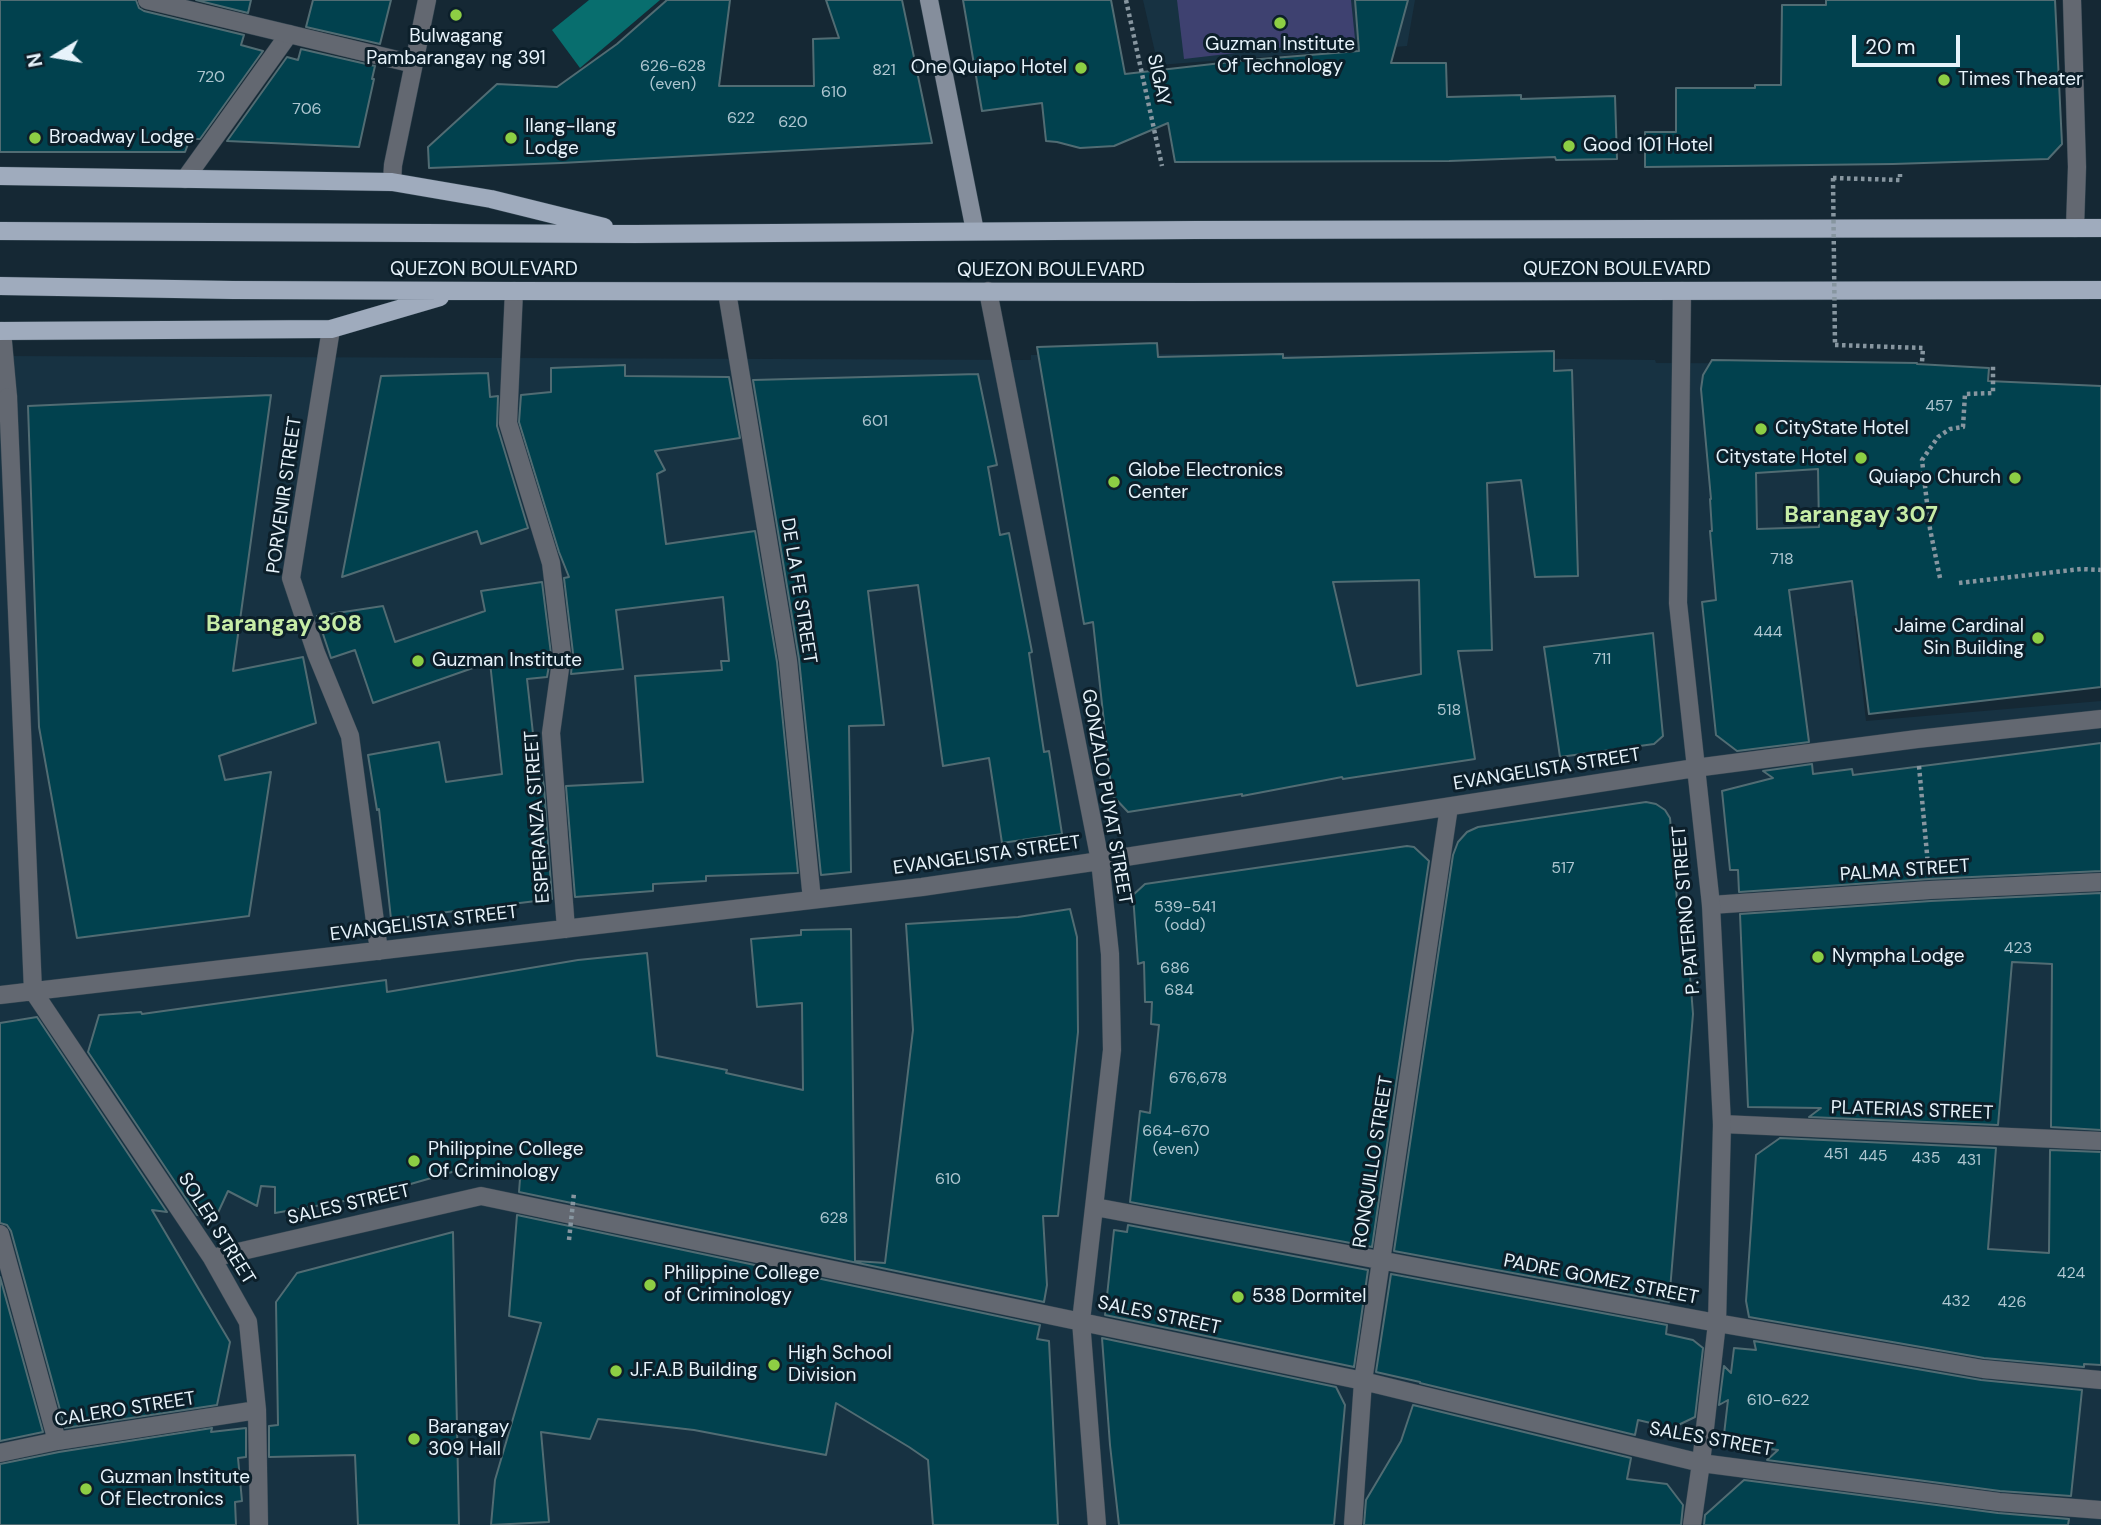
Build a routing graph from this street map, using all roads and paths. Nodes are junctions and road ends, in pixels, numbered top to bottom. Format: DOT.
graph roads {
  1 [pos="147,0"];
  2 [pos="427,0"];
  3 [pos="929,0"];
  4 [pos="1126,0"];
  5 [pos="2072,0"];
  6 [pos="289,34"];
  7 [pos="414,64"];
  8 [pos="1162,166"];
  9 [pos="1900,174"];
  10 [pos="0,176"];
  11 [pos="185,179"];
  12 [pos="393,181"];
  13 [pos="2101,221"];
  14 [pos="2075,228"];
  15 [pos="2101,228"];
  16 [pos="975,231"];
  17 [pos="0,232"];
  18 [pos="635,234"];
  19 [pos="0,286"];
  20 [pos="2101,289"];
  21 [pos="461,291"];
  22 [pos="514,291"];
  23 [pos="988,291"];
  24 [pos="1682,291"];
  25 [pos="727,292"];
  26 [pos="331,329"];
  27 [pos="1,331"];
  28 [pos="1922,362"];
  29 [pos="1993,366"];
  30 [pos="2101,570"];
  31 [pos="1940,578"];
  32 [pos="1959,583"];
  33 [pos="2101,719"];
  34 [pos="1917,739"];
  35 [pos="1695,768"];
  36 [pos="1449,807"];
  37 [pos="1100,861"];
  38 [pos="2101,882"];
  39 [pos="1930,890"];
  40 [pos="812,900"];
  41 [pos="1711,905"];
  42 [pos="566,929"];
  43 [pos="379,951"];
  44 [pos="33,991"];
  45 [pos="0,995"];
  46 [pos="1722,1124"];
  47 [pos="2101,1140"];
  48 [pos="574,1193"];
  49 [pos="1095,1207"];
  50 [pos="0,1234"];
  51 [pos="569,1240"];
  52 [pos="212,1258"];
  53 [pos="1381,1260"];
  54 [pos="1081,1321"];
  55 [pos="1717,1323"];
  56 [pos="2101,1380"];
  57 [pos="1363,1381"];
  58 [pos="257,1410"];
  59 [pos="57,1441"];
  60 [pos="0,1453"];
  61 [pos="1701,1463"];
  62 [pos="2101,1510"];
  63 [pos="259,1525"];
  64 [pos="1097,1525"];
  65 [pos="1353,1525"];
  66 [pos="1692,1525"];
  1 -- 6 [label="street"];
  2 -- 7 [label="street"];
  3 -- 16 [label="street"];
  4 -- 8 [label="path, SIGAY"];
  5 -- 14 [label="street"];
  6 -- 7 [label="street"];
  6 -- 11 [label="street"];
  7 -- 12 [label="street"];
  9 -- 28 [label="path, bridge"];
  10 -- 11 [label="main road"];
  11 -- 12 [label="main road"];
  12 -- 18 [label="main road"];
  13 -- 14 [label="street, QUEZON BOULEVARD"];
  14 -- 15 [label="main road, QUEZON BOULEVARD"];
  14 -- 16 [label="main road, QUEZON BOULEVARD"];
  16 -- 18 [label="main road, QUEZON BOULEVARD"];
  17 -- 18 [label="main road, QUEZON BOULEVARD"];
  19 -- 21 [label="main road, QUEZON BOULEVARD"];
  20 -- 24 [label="main road, QUEZON BOULEVARD"];
  21 -- 22 [label="main road, QUEZON BOULEVARD"];
  21 -- 26 [label="main road"];
  22 -- 25 [label="main road, QUEZON BOULEVARD"];
  22 -- 42 [label="street, ESPERANZA STREET"];
  23 -- 24 [label="main road, QUEZON BOULEVARD"];
  23 -- 25 [label="main road, QUEZON BOULEVARD"];
  23 -- 37 [label="street, GONZALO PUYAT STREET"];
  24 -- 35 [label="street, P. PATERNO STREET"];
  25 -- 40 [label="street, DE LA FE STREET"];
  26 -- 27 [label="main road"];
  26 -- 43 [label="street, PORVENIR STREET"];
  27 -- 44 [label="street"];
  29 -- 31 [label="path"];
  30 -- 32 [label="path"];
  33 -- 34 [label="street, EVANGELISTA STREET"];
  34 -- 35 [label="street, EVANGELISTA STREET"];
  34 -- 39 [label="path"];
  35 -- 36 [label="street, EVANGELISTA STREET"];
  35 -- 41 [label="street, P. PATERNO STREET"];
  36 -- 37 [label="street, EVANGELISTA STREET"];
  36 -- 53 [label="street, RONQUILLO STREET"];
  37 -- 40 [label="street, EVANGELISTA STREET"];
  37 -- 49 [label="street, GONZALO PUYAT STREET"];
  38 -- 39 [label="street, PALMA STREET"];
  39 -- 41 [label="street, PALMA STREET"];
  40 -- 42 [label="street, EVANGELISTA STREET"];
  41 -- 46 [label="street, P. PATERNO STREET"];
  42 -- 43 [label="street, EVANGELISTA STREET"];
  43 -- 44 [label="street, EVANGELISTA STREET"];
  44 -- 45 [label="street, EVANGELISTA STREET"];
  44 -- 52 [label="street, SOLER STREET"];
  46 -- 47 [label="street, PLATERIAS STREET"];
  46 -- 55 [label="street, P. PATERNO STREET"];
  48 -- 51 [label="path, bridge"];
  49 -- 53 [label="street, PADRE GOMEZ STREET"];
  49 -- 54 [label="street, GONZALO PUYAT STREET"];
  50 -- 59 [label="street"];
  52 -- 54 [label="street, SALES STREET"];
  52 -- 58 [label="street, SOLER STREET"];
  53 -- 55 [label="street, PADRE GOMEZ STREET"];
  53 -- 57 [label="street, RONQUILLO STREET"];
  54 -- 57 [label="street, SALES STREET"];
  54 -- 64 [label="street, GONZALO PUYAT STREET"];
  55 -- 56 [label="street, PADRE GOMEZ STREET"];
  55 -- 61 [label="street, P. PATERNO STREET"];
  57 -- 61 [label="street, SALES STREET"];
  57 -- 65 [label="street, RONQUILLO STREET"];
  58 -- 59 [label="street, CALERO STREET"];
  58 -- 63 [label="street, SOLER STREET"];
  59 -- 60 [label="street, CALERO STREET"];
  61 -- 62 [label="street, SALES STREET"];
  61 -- 66 [label="street, P. PATERNO STREET"];
}
